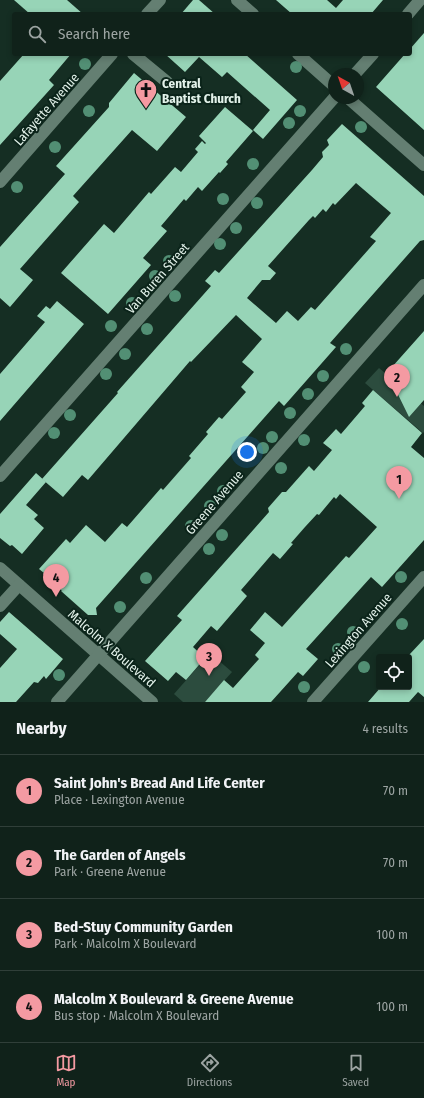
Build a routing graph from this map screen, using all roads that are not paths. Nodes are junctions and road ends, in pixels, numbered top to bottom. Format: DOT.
graph roads {
  1 [pos="160,0"];
  2 [pos="237,0"];
  3 [pos="420,0"];
  4 [pos="149,12"];
  5 [pos="251,12"];
  6 [pos="410,12"];
  7 [pos="110,56"];
  8 [pos="136,56"];
  9 [pos="300,56"];
  10 [pos="371,56"];
  11 [pos="360,68"];
  12 [pos="328,81"];
  13 [pos="167,82"];
  14 [pos="329,104"];
  15 [pos="355,104"];
  16 [pos="424,165"];
  17 [pos="0,182"];
  18 [pos="424,286"];
  19 [pos="0,476"];
  20 [pos="0,568"];
  21 [pos="424,577"];
  22 [pos="19,585"];
  23 [pos="0,606"];
  24 [pos="98,655"];
  25 [pos="57,702"];
  26 [pos="152,702"];
  27 [pos="314,702"];
  1 -- 4 [label="street"];
  2 -- 5 [label="street"];
  3 -- 6 [label="street"];
  7 -- 17 [label="street, Lafayette Avenue"];
  8 -- 13 [label="street"];
  9 -- 12 [label="street"];
  10 -- 11 [label="street"];
  14 -- 19 [label="street, Van Buren Street"];
  15 -- 16 [label="street"];
  18 -- 24 [label="street, Greene Avenue"];
  20 -- 22 [label="street, Malcolm X Boulevard"];
  21 -- 27 [label="street, Lexington Avenue"];
  22 -- 23 [label="street"];
  22 -- 24 [label="street, Malcolm X Boulevard"];
  24 -- 25 [label="street, Greene Avenue"];
  24 -- 26 [label="street, Malcolm X Boulevard"];
}
